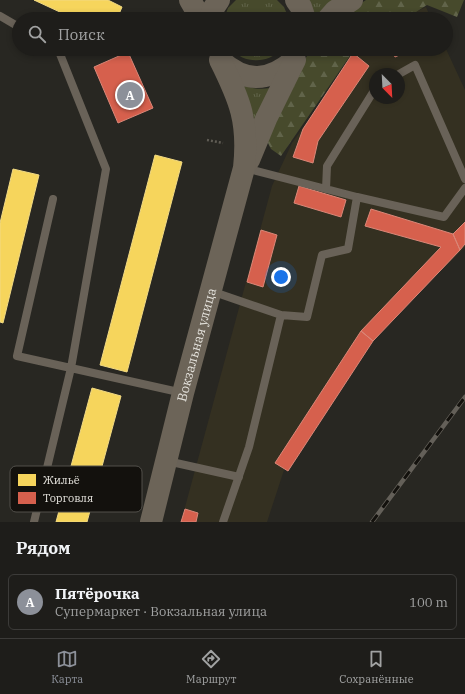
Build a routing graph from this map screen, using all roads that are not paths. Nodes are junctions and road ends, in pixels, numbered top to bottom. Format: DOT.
graph roads {
  1 [pos="190,0"];
  2 [pos="218,0"];
  3 [pos="296,0"];
  4 [pos="352,0"];
  5 [pos="197,12"];
  6 [pos="212,12"];
  7 [pos="303,12"];
  8 [pos="334,12"];
  9 [pos="0,16"];
  10 [pos="12,23"];
  11 [pos="61,56"];
  12 [pos="217,56"];
  13 [pos="218,56"];
  14 [pos="296,56"];
  15 [pos="297,56"];
  16 [pos="405,71"];
  17 [pos="369,99"];
  18 [pos="244,168"];
  19 [pos="465,179"];
  20 [pos="465,188"];
  21 [pos="326,189"];
  22 [pos="358,197"];
  23 [pos="53,199"];
  24 [pos="211,291"];
  25 [pos="282,315"];
  26 [pos="71,368"];
  27 [pos="183,393"];
  28 [pos="166,461"];
  29 [pos="47,466"];
  30 [pos="239,477"];
  31 [pos="36,512"];
  32 [pos="34,522"];
  33 [pos="151,522"];
  34 [pos="223,522"];
  1 -- 5 [label="street"];
  2 -- 6 [label="street"];
  3 -- 7 [label="street"];
  4 -- 8 [label="street"];
  9 -- 10 [label="lane"];
  11 -- 26 [label="lane"];
  12 -- 18 [label="street, Вокзальная улица"];
  13 -- 14 [label="street"];
  15 -- 18 [label="street, Вокзальная улица"];
  16 -- 19 [label="lane"];
  17 -- 21 [label="lane"];
  18 -- 21 [label="lane"];
  18 -- 24 [label="street, Вокзальная улица"];
  20 -- 22 [label="lane"];
  21 -- 22 [label="lane"];
  22 -- 25 [label="lane"];
  23 -- 26 [label="lane"];
  24 -- 25 [label="lane"];
  24 -- 27 [label="street, Вокзальная улица"];
  25 -- 30 [label="lane"];
  26 -- 27 [label="lane"];
  26 -- 29 [label="lane"];
  27 -- 28 [label="street, Вокзальная улица"];
  28 -- 30 [label="lane"];
  28 -- 33 [label="street, Вокзальная улица"];
  30 -- 34 [label="lane"];
  31 -- 32 [label="lane"];
}
